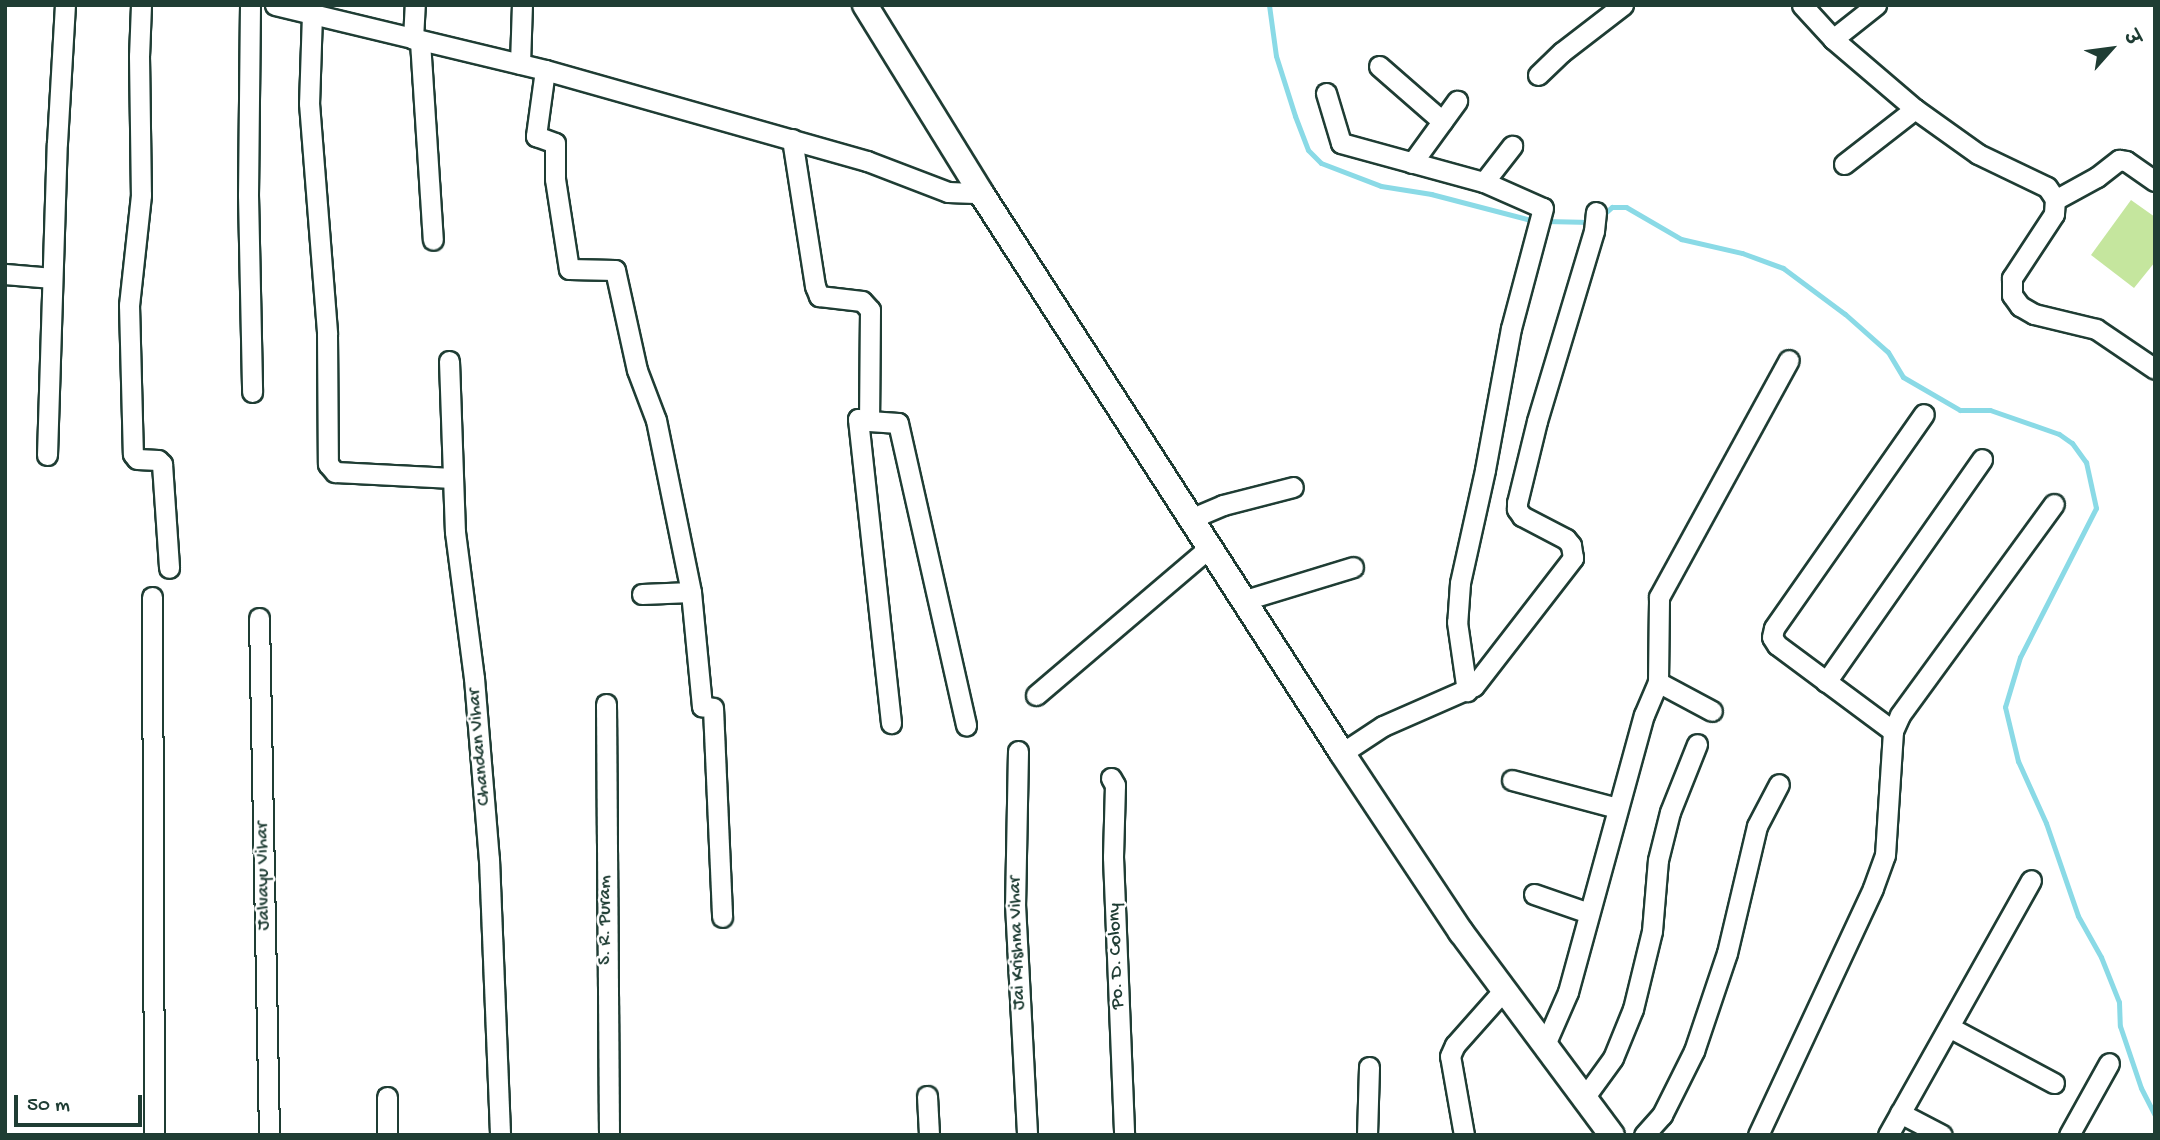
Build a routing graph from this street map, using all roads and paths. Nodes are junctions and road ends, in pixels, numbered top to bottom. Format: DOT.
graph roads {
  1 [pos="65,5"];
  2 [pos="141,5"];
  3 [pos="250,5"];
  4 [pos="275,5"];
  5 [pos="415,5"];
  6 [pos="522,5"];
  7 [pos="866,5"];
  8 [pos="1623,5"];
  9 [pos="1802,5"];
  10 [pos="1876,5"];
  11 [pos="309,11"];
  12 [pos="1833,38"];
  13 [pos="416,40"];
  14 [pos="520,64"];
  15 [pos="1379,66"];
  16 [pos="545,70"];
  17 [pos="1538,75"];
  18 [pos="1326,93"];
  19 [pos="1457,101"];
  20 [pos="1915,109"];
  21 [pos="1442,121"];
  22 [pos="792,139"];
  23 [pos="1512,146"];
  24 [pos="1412,163"];
  25 [pos="1844,164"];
  26 [pos="2155,181"];
  27 [pos="1484,182"];
  28 [pos="981,193"];
  29 [pos="2055,200"];
  30 [pos="1595,222"];
  31 [pos="433,240"];
  32 [pos="5,274"];
  33 [pos="52,278"];
  34 [pos="1789,360"];
  35 [pos="449,361"];
  36 [pos="2155,369"];
  37 [pos="252,392"];
  38 [pos="1924,414"];
  39 [pos="869,421"];
  40 [pos="47,455"];
  41 [pos="1982,459"];
  42 [pos="453,478"];
  43 [pos="1293,487"];
  44 [pos="2054,503"];
  45 [pos="1190,519"];
  46 [pos="1209,548"];
  47 [pos="1353,567"];
  48 [pos="169,568"];
  49 [pos="691,592"];
  50 [pos="642,594"];
  51 [pos="152,597"];
  52 [pos="1242,601"];
  53 [pos="259,618"];
  54 [pos="1658,682"];
  55 [pos="1826,682"];
  56 [pos="1467,691"];
  57 [pos="1036,695"];
  58 [pos="606,704"];
  59 [pos="1712,710"];
  60 [pos="891,723"];
  61 [pos="965,725"];
  62 [pos="1893,731"];
  63 [pos="1698,744"];
  64 [pos="1018,751"];
  65 [pos="1342,753"];
  66 [pos="1111,778"];
  67 [pos="1512,780"];
  68 [pos="1779,784"];
  69 [pos="1617,808"];
  70 [pos="2031,880"];
  71 [pos="1534,894"];
  72 [pos="1589,913"];
  73 [pos="722,916"];
  74 [pos="1503,991"];
  75 [pos="1949,1027"];
  76 [pos="1544,1047"];
  77 [pos="2109,1063"];
  78 [pos="1369,1066"];
  79 [pos="2054,1083"];
  80 [pos="928,1096"];
  81 [pos="387,1097"];
  82 [pos="1584,1098"];
  83 [pos="1900,1113"];
  84 [pos="153,1135"];
  85 [pos="270,1135"];
  86 [pos="387,1135"];
  87 [pos="500,1135"];
  88 [pos="609,1135"];
  89 [pos="929,1135"];
  90 [pos="1027,1135"];
  91 [pos="1124,1135"];
  92 [pos="1367,1135"];
  93 [pos="1464,1135"];
  94 [pos="1612,1135"];
  95 [pos="1644,1135"];
  96 [pos="1758,1135"];
  97 [pos="1888,1135"];
  98 [pos="1942,1135"];
  99 [pos="2069,1135"];
  1 -- 33 [label="street"];
  2 -- 48 [label="street"];
  3 -- 37 [label="street"];
  4 -- 11 [label="street"];
  5 -- 13 [label="street"];
  6 -- 14 [label="street"];
  7 -- 28 [label="street"];
  8 -- 17 [label="street"];
  9 -- 12 [label="street"];
  10 -- 12 [label="street"];
  11 -- 13 [label="street"];
  11 -- 42 [label="street"];
  12 -- 20 [label="street"];
  13 -- 14 [label="street"];
  13 -- 31 [label="street"];
  14 -- 16 [label="street"];
  15 -- 21 [label="street"];
  16 -- 22 [label="street"];
  16 -- 49 [label="street"];
  18 -- 24 [label="street"];
  19 -- 21 [label="street"];
  20 -- 25 [label="street"];
  20 -- 29 [label="street"];
  21 -- 24 [label="street"];
  22 -- 28 [label="street"];
  22 -- 39 [label="street"];
  23 -- 27 [label="street"];
  24 -- 27 [label="street"];
  26 -- 29 [label="street"];
  27 -- 56 [label="street"];
  28 -- 45 [label="street"];
  29 -- 36 [label="street"];
  30 -- 56 [label="street"];
  32 -- 33 [label="street"];
  33 -- 40 [label="street"];
  34 -- 54 [label="street"];
  35 -- 42 [label="street, Chandan Vihar"];
  38 -- 55 [label="street"];
  39 -- 60 [label="street"];
  39 -- 61 [label="street"];
  41 -- 55 [label="street"];
  42 -- 87 [label="street, Chandan Vihar"];
  43 -- 45 [label="street"];
  44 -- 62 [label="street"];
  45 -- 46 [label="street"];
  46 -- 52 [label="street"];
  46 -- 57 [label="street"];
  47 -- 52 [label="street"];
  49 -- 50 [label="street"];
  49 -- 73 [label="street"];
  51 -- 84 [label="street"];
  52 -- 65 [label="street"];
  53 -- 85 [label="street, Jalvayu Vihar"];
  54 -- 59 [label="street"];
  54 -- 69 [label="street"];
  55 -- 62 [label="street"];
  56 -- 65 [label="street"];
  58 -- 88 [label="street, S. R. Puram"];
  62 -- 96 [label="street"];
  63 -- 82 [label="street"];
  64 -- 90 [label="street, Jai Krishna Vihar"];
  65 -- 74 [label="street"];
  66 -- 91 [label="street, Po. D. Colony"];
  67 -- 69 [label="street"];
  68 -- 95 [label="street"];
  69 -- 72 [label="street"];
  70 -- 75 [label="street"];
  71 -- 72 [label="street"];
  72 -- 76 [label="street"];
  74 -- 76 [label="street"];
  74 -- 93 [label="street"];
  75 -- 79 [label="street"];
  75 -- 83 [label="street"];
  76 -- 82 [label="street"];
  77 -- 99 [label="street"];
  78 -- 92 [label="street"];
  80 -- 89 [label="street"];
  81 -- 86 [label="street"];
  82 -- 94 [label="street"];
  83 -- 97 [label="street"];
  83 -- 98 [label="street"];
}
